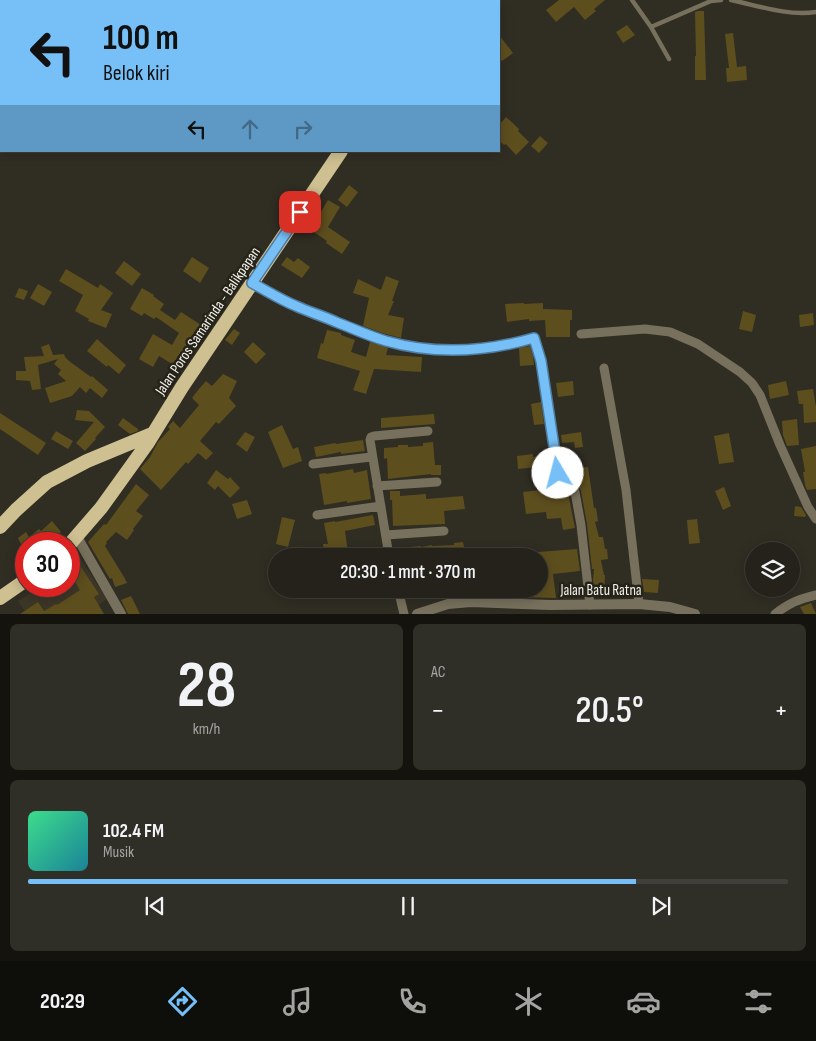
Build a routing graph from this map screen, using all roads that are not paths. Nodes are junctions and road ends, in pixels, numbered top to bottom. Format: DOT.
graph roads {
  1 [pos="632,0"];
  2 [pos="721,0"];
  3 [pos="730,0"];
  4 [pos="816,12"];
  5 [pos="651,27"];
  6 [pos="668,59"];
  7 [pos="339,152"];
  8 [pos="252,283"];
  9 [pos="581,334"];
  10 [pos="604,368"];
  11 [pos="428,431"];
  12 [pos="152,434"];
  13 [pos="371,456"];
  14 [pos="313,464"];
  15 [pos="558,473"];
  16 [pos="437,482"];
  17 [pos="377,486"];
  18 [pos="561,488"];
  19 [pos="381,506"];
  20 [pos="317,515"];
  21 [pos="816,519"];
  22 [pos="0,527"];
  23 [pos="444,531"];
  24 [pos="80,533"];
  25 [pos="386,535"];
  26 [pos="387,548"];
  27 [pos="80,552"];
  28 [pos="15,588"];
  29 [pos="816,595"];
  30 [pos="0,598"];
  31 [pos="400,598"];
  32 [pos="639,604"];
  33 [pos="590,605"];
  34 [pos="121,614"];
  35 [pos="404,614"];
  36 [pos="417,614"];
  37 [pos="695,614"];
  38 [pos="775,614"];
  1 -- 5 [label="lane"];
  2 -- 5 [label="lane"];
  3 -- 4 [label="lane"];
  5 -- 6 [label="lane"];
  7 -- 8 [label="highway, Jalan Poros Samarinda - Balikpapan"];
  8 -- 12 [label="highway, Jalan Poros Samarinda - Balikpapan"];
  8 -- 15 [label="street"];
  9 -- 21 [label="street"];
  10 -- 32 [label="street"];
  11 -- 13 [label="street"];
  12 -- 22 [label="highway"];
  12 -- 24 [label="highway, Jalan Poros Samarinda - Balikpapan"];
  13 -- 14 [label="street"];
  13 -- 17 [label="street"];
  16 -- 17 [label="street"];
  17 -- 19 [label="street"];
  18 -- 33 [label="street"];
  19 -- 20 [label="street"];
  19 -- 25 [label="street"];
  23 -- 25 [label="street"];
  25 -- 26 [label="street"];
  27 -- 34 [label="street"];
  28 -- 30 [label="highway"];
  29 -- 38 [label="street"];
  31 -- 35 [label="street"];
  32 -- 33 [label="street, Jalan Batu Ratna"];
  32 -- 37 [label="street, Jalan Batu Ratna"];
  33 -- 36 [label="street, Jalan Batu Ratna"];
}
